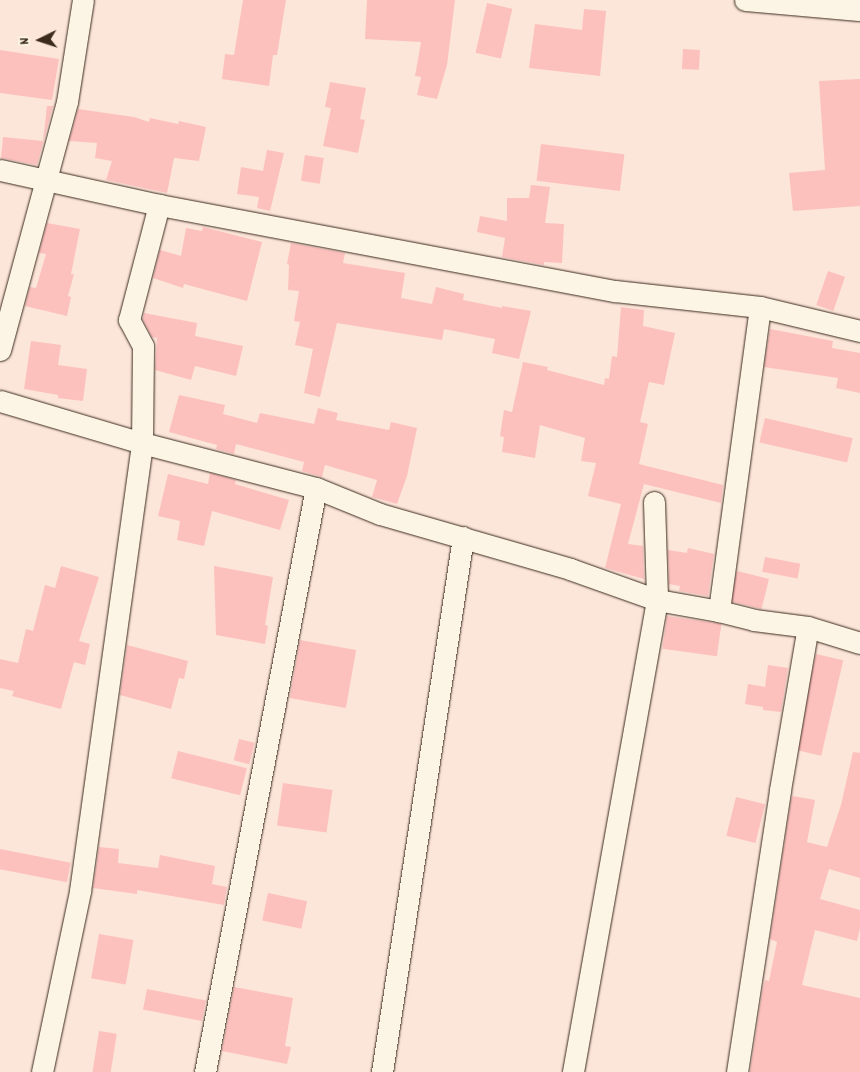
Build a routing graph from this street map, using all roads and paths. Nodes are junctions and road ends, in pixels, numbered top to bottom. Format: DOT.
graph roads {
  1 [pos="83,0"];
  2 [pos="747,0"];
  3 [pos="860,10"];
  4 [pos="0,170"];
  5 [pos="48,180"];
  6 [pos="160,205"];
  7 [pos="760,307"];
  8 [pos="860,331"];
  9 [pos="0,350"];
  10 [pos="0,401"];
  11 [pos="142,443"];
  12 [pos="316,488"];
  13 [pos="654,502"];
  14 [pos="463,536"];
  15 [pos="657,600"];
  16 [pos="719,611"];
  17 [pos="808,627"];
  18 [pos="860,643"];
  19 [pos="42,1072"];
  20 [pos="205,1072"];
  21 [pos="382,1072"];
  22 [pos="573,1072"];
  23 [pos="736,1072"];
  1 -- 5 [label="street"];
  2 -- 3 [label="street"];
  4 -- 5 [label="street"];
  5 -- 6 [label="street"];
  5 -- 9 [label="street"];
  6 -- 7 [label="street"];
  6 -- 11 [label="street"];
  7 -- 8 [label="street"];
  7 -- 16 [label="street"];
  10 -- 11 [label="street"];
  11 -- 12 [label="street"];
  11 -- 19 [label="street"];
  12 -- 14 [label="street"];
  12 -- 20 [label="street"];
  13 -- 15 [label="street"];
  14 -- 15 [label="street"];
  14 -- 21 [label="street"];
  15 -- 16 [label="street"];
  15 -- 22 [label="street"];
  16 -- 17 [label="street"];
  17 -- 18 [label="street"];
  17 -- 23 [label="street"];
}
